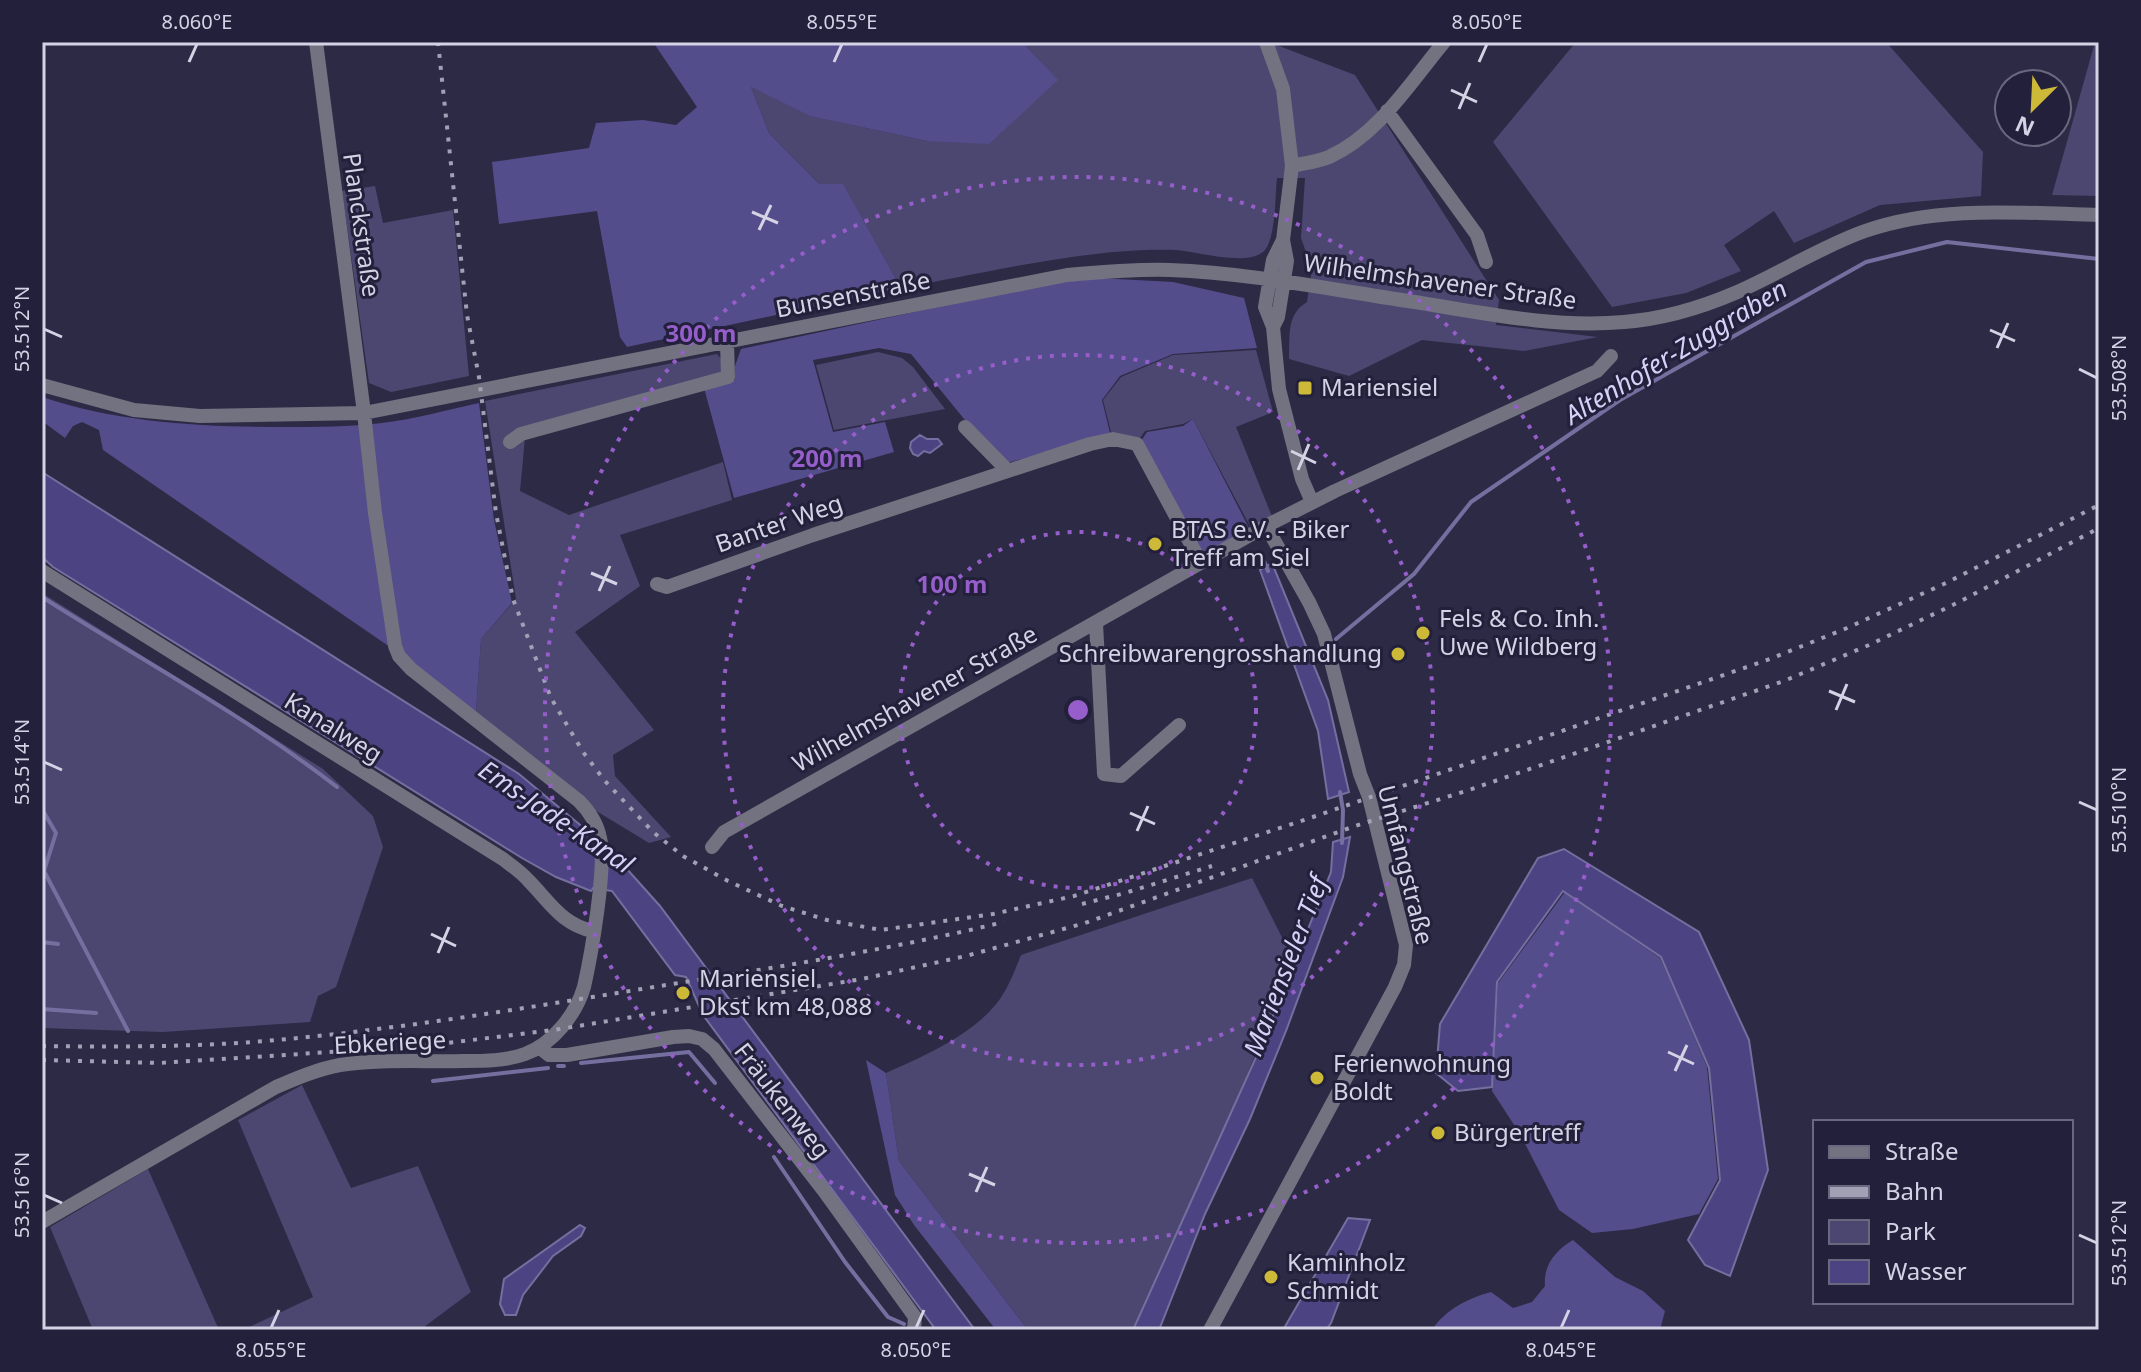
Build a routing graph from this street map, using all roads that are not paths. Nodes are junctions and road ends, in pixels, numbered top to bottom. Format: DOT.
graph roads {
  1 [pos="316,42"];
  2 [pos="1266,42"];
  3 [pos="1444,42"];
  4 [pos="1387,111"];
  5 [pos="1292,166"];
  6 [pos="2099,215"];
  7 [pos="1486,262"];
  8 [pos="1067,275"];
  9 [pos="1276,282"];
  10 [pos="727,342"];
  11 [pos="1611,356"];
  12 [pos="42,385"];
  13 [pos="364,413"];
  14 [pos="965,427"];
  15 [pos="510,442"];
  16 [pos="1007,470"];
  17 [pos="1312,502"];
  18 [pos="1266,526"];
  19 [pos="1200,561"];
  20 [pos="42,571"];
  21 [pos="657,584"];
  22 [pos="1096,623"];
  23 [pos="1179,725"];
  24 [pos="712,847"];
  25 [pos="593,931"];
  26 [pos="539,1047"];
  27 [pos="42,1222"];
  28 [pos="914,1330"];
  29 [pos="1210,1330"];
  1 -- 13 [label="street, Planckstraße"];
  2 -- 5 [label="street"];
  3 -- 4 [label="street"];
  4 -- 5 [label="street"];
  4 -- 7 [label="street"];
  5 -- 9 [label="street"];
  6 -- 9 [label="street, Wilhelmshavener Straße"];
  8 -- 9 [label="street, Wilhelmshavener Straße"];
  8 -- 10 [label="street, Bunsenstraße"];
  9 -- 17 [label="street, Wilhelmshavener Straße"];
  10 -- 13 [label="street, Bunsenstraße"];
  10 -- 15 [label="street"];
  11 -- 17 [label="street, Wilhelmshavener Straße"];
  12 -- 13 [label="street, Bunsenstraße"];
  13 -- 25 [label="street, Ebkeriege"];
  14 -- 16 [label="street"];
  16 -- 19 [label="street, Banter Weg"];
  16 -- 21 [label="street, Banter Weg"];
  17 -- 18 [label="street, Wilhelmshavener Straße"];
  18 -- 19 [label="street, Wilhelmshavener Straße"];
  18 -- 29 [label="street, Umfangstraße"];
  19 -- 22 [label="street, Wilhelmshavener Straße"];
  20 -- 25 [label="street, Kanalweg"];
  22 -- 23 [label="street"];
  22 -- 24 [label="street, Wilhelmshavener Straße"];
  25 -- 26 [label="street, Ebkeriege"];
  26 -- 27 [label="street, Ebkeriege"];
  26 -- 28 [label="street, Fräukenweg"];
}
